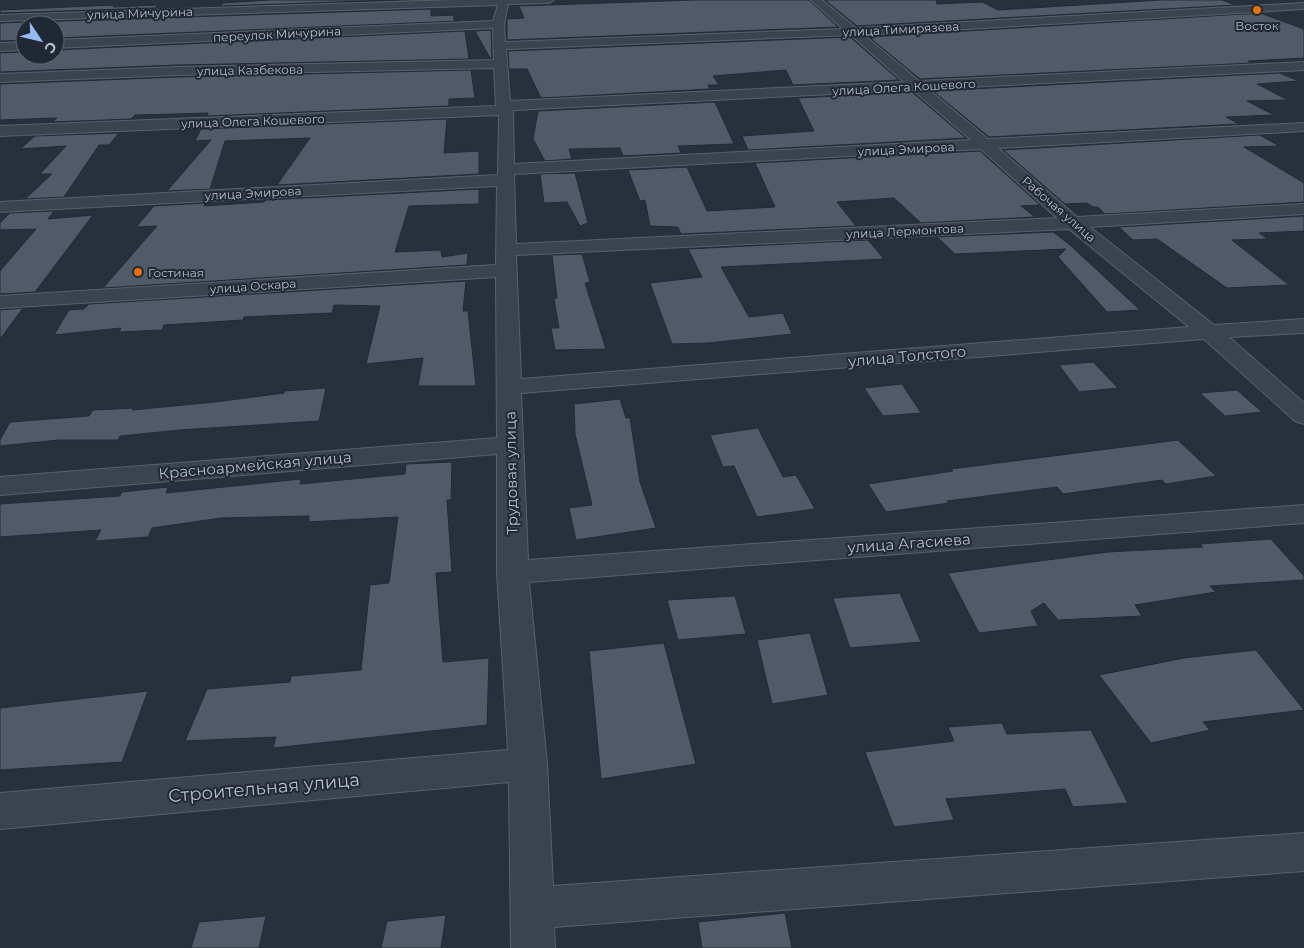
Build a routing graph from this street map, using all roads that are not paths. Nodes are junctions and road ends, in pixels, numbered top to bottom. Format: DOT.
graph roads {
  1 [pos="549,0"];
  2 [pos="816,0"];
  3 [pos="1238,0"];
  4 [pos="504,1"];
  5 [pos="1304,6"];
  6 [pos="1260,8"];
  7 [pos="0,18"];
  8 [pos="1286,18"];
  9 [pos="498,24"];
  10 [pos="850,32"];
  11 [pos="65,44"];
  12 [pos="15,46"];
  13 [pos="499,46"];
  14 [pos="0,47"];
  15 [pos="500,64"];
  16 [pos="1304,66"];
  17 [pos="0,78"];
  18 [pos="918,87"];
  19 [pos="505,108"];
  20 [pos="1304,127"];
  21 [pos="0,131"];
  22 [pos="986,145"];
  23 [pos="507,175"];
  24 [pos="0,207"];
  25 [pos="1304,209"];
  26 [pos="1072,223"];
  27 [pos="506,260"];
  28 [pos="0,302"];
  29 [pos="1304,326"];
  30 [pos="1208,332"];
  31 [pos="510,387"];
  32 [pos="1304,416"];
  33 [pos="511,445"];
  34 [pos="0,486"];
  35 [pos="1304,514"];
  36 [pos="514,572"];
  37 [pos="528,764"];
  38 [pos="0,811"];
  39 [pos="1304,852"];
  40 [pos="532,908"];
  41 [pos="533,948"];
  1 -- 4 [label="street, улица Мичурина"];
  2 -- 10 [label="street, Рабочая улица"];
  3 -- 6 [label="street"];
  4 -- 7 [label="street, улица Мичурина"];
  4 -- 9 [label="street, Трудовая улица"];
  5 -- 6 [label="street, улица Тимирязева"];
  6 -- 8 [label="street"];
  6 -- 10 [label="street, улица Тимирязева"];
  9 -- 11 [label="street, переулок Мичурина"];
  9 -- 13 [label="street, Трудовая улица"];
  10 -- 13 [label="street, улица Тимирязева"];
  10 -- 18 [label="street, Рабочая улица"];
  12 -- 14 [label="street"];
  13 -- 15 [label="street, Трудовая улица"];
  15 -- 17 [label="street, улица Казбекова"];
  15 -- 19 [label="street, Трудовая улица"];
  16 -- 18 [label="street, улица Олега Кошевого"];
  18 -- 19 [label="street, улица Олега Кошевого"];
  18 -- 22 [label="street, Рабочая улица"];
  19 -- 21 [label="street, улица Олега Кошевого"];
  19 -- 23 [label="street, Трудовая улица"];
  20 -- 22 [label="street, улица Эмирова"];
  22 -- 23 [label="street, улица Эмирова"];
  22 -- 26 [label="street, Рабочая улица"];
  23 -- 24 [label="street, улица Эмирова"];
  23 -- 27 [label="street, Трудовая улица"];
  25 -- 26 [label="street, улица Лермонтова"];
  26 -- 27 [label="street, улица Лермонтова"];
  26 -- 30 [label="street, Рабочая улица"];
  27 -- 28 [label="street, улица Оскара"];
  27 -- 31 [label="street, Трудовая улица"];
  29 -- 30 [label="street, улица Толстого"];
  30 -- 31 [label="street, улица Толстого"];
  30 -- 32 [label="street, Рабочая улица"];
  31 -- 33 [label="street, Трудовая улица"];
  33 -- 34 [label="street, Красноармейская улица"];
  33 -- 36 [label="street, Трудовая улица"];
  35 -- 36 [label="street, улица Агасиева"];
  36 -- 37 [label="street, Трудовая улица"];
  37 -- 38 [label="street, Строительная улица"];
  37 -- 40 [label="street, Трудовая улица"];
  39 -- 40 [label="street"];
  40 -- 41 [label="street, Трудовая улица"];
}
